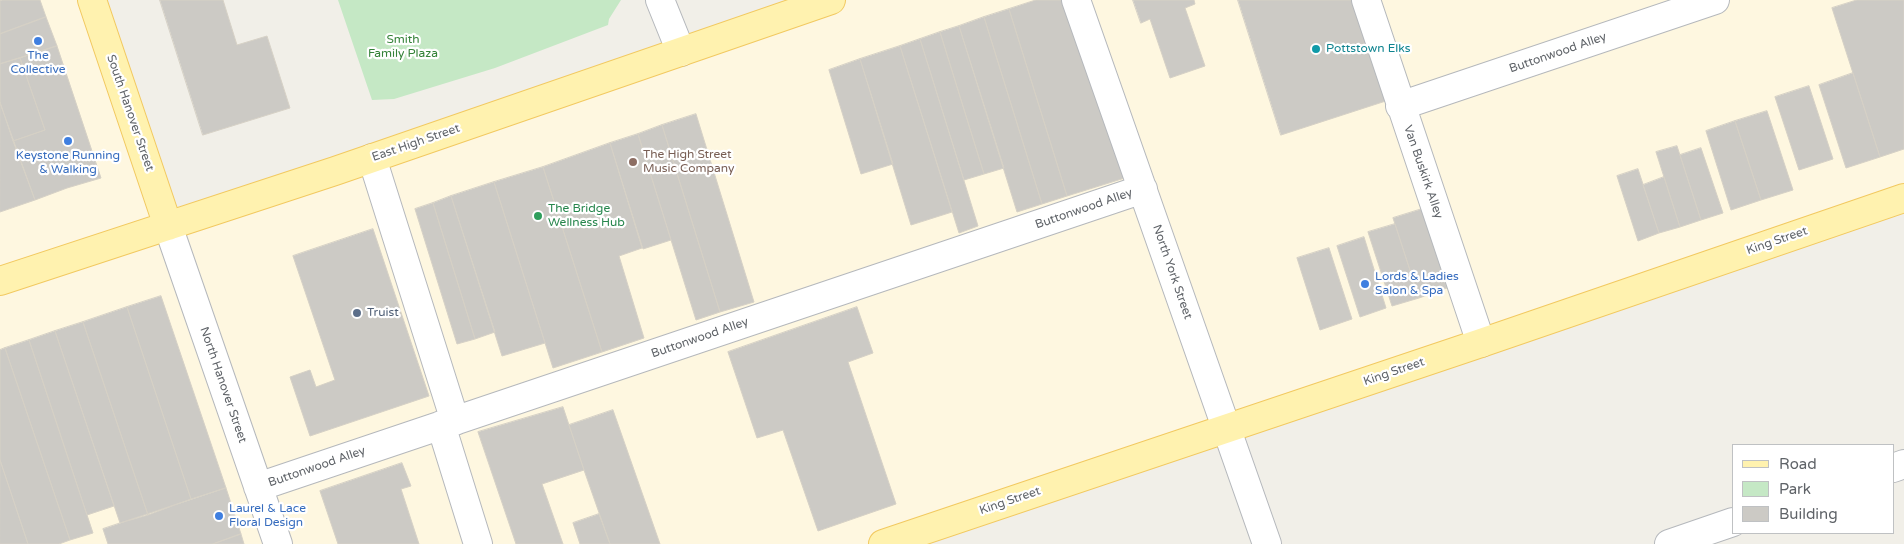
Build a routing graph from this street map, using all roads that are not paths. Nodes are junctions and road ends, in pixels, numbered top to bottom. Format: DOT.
graph roads {
  1 [pos="92,0"];
  2 [pos="660,0"];
  3 [pos="831,0"];
  4 [pos="1076,0"];
  5 [pos="1366,0"];
  6 [pos="1715,0"];
  7 [pos="681,52"];
  8 [pos="1400,106"];
  9 [pos="372,158"];
  10 [pos="1143,189"];
  11 [pos="1904,198"];
  12 [pos="168,226"];
  13 [pos="0,281"];
  14 [pos="1481,343"];
  15 [pos="448,423"];
  16 [pos="1226,429"];
  17 [pos="258,487"];
  18 [pos="1732,522"];
  19 [pos="278,544"];
  20 [pos="478,544"];
  21 [pos="884,544"];
  22 [pos="1266,544"];
  23 [pos="1669,544"];
  1 -- 12 [label="main road, South Hanover Street"];
  2 -- 7 [label="street"];
  3 -- 7 [label="main road, East High Street"];
  4 -- 10 [label="street, North York Street"];
  5 -- 8 [label="street, Van Buskirk Alley"];
  6 -- 8 [label="street, Buttonwood Alley"];
  7 -- 9 [label="main road, East High Street"];
  8 -- 14 [label="street, Van Buskirk Alley"];
  9 -- 12 [label="main road, East High Street"];
  9 -- 15 [label="street"];
  10 -- 15 [label="street, Buttonwood Alley"];
  10 -- 16 [label="street, North York Street"];
  11 -- 14 [label="main road, King Street"];
  12 -- 13 [label="main road, East High Street"];
  12 -- 17 [label="street, North Hanover Street"];
  14 -- 16 [label="main road, King Street"];
  15 -- 17 [label="street, Buttonwood Alley"];
  15 -- 20 [label="street"];
  16 -- 21 [label="main road, King Street"];
  16 -- 22 [label="street, North York Street"];
  17 -- 19 [label="street, North Hanover Street"];
  18 -- 23 [label="street"];
}
